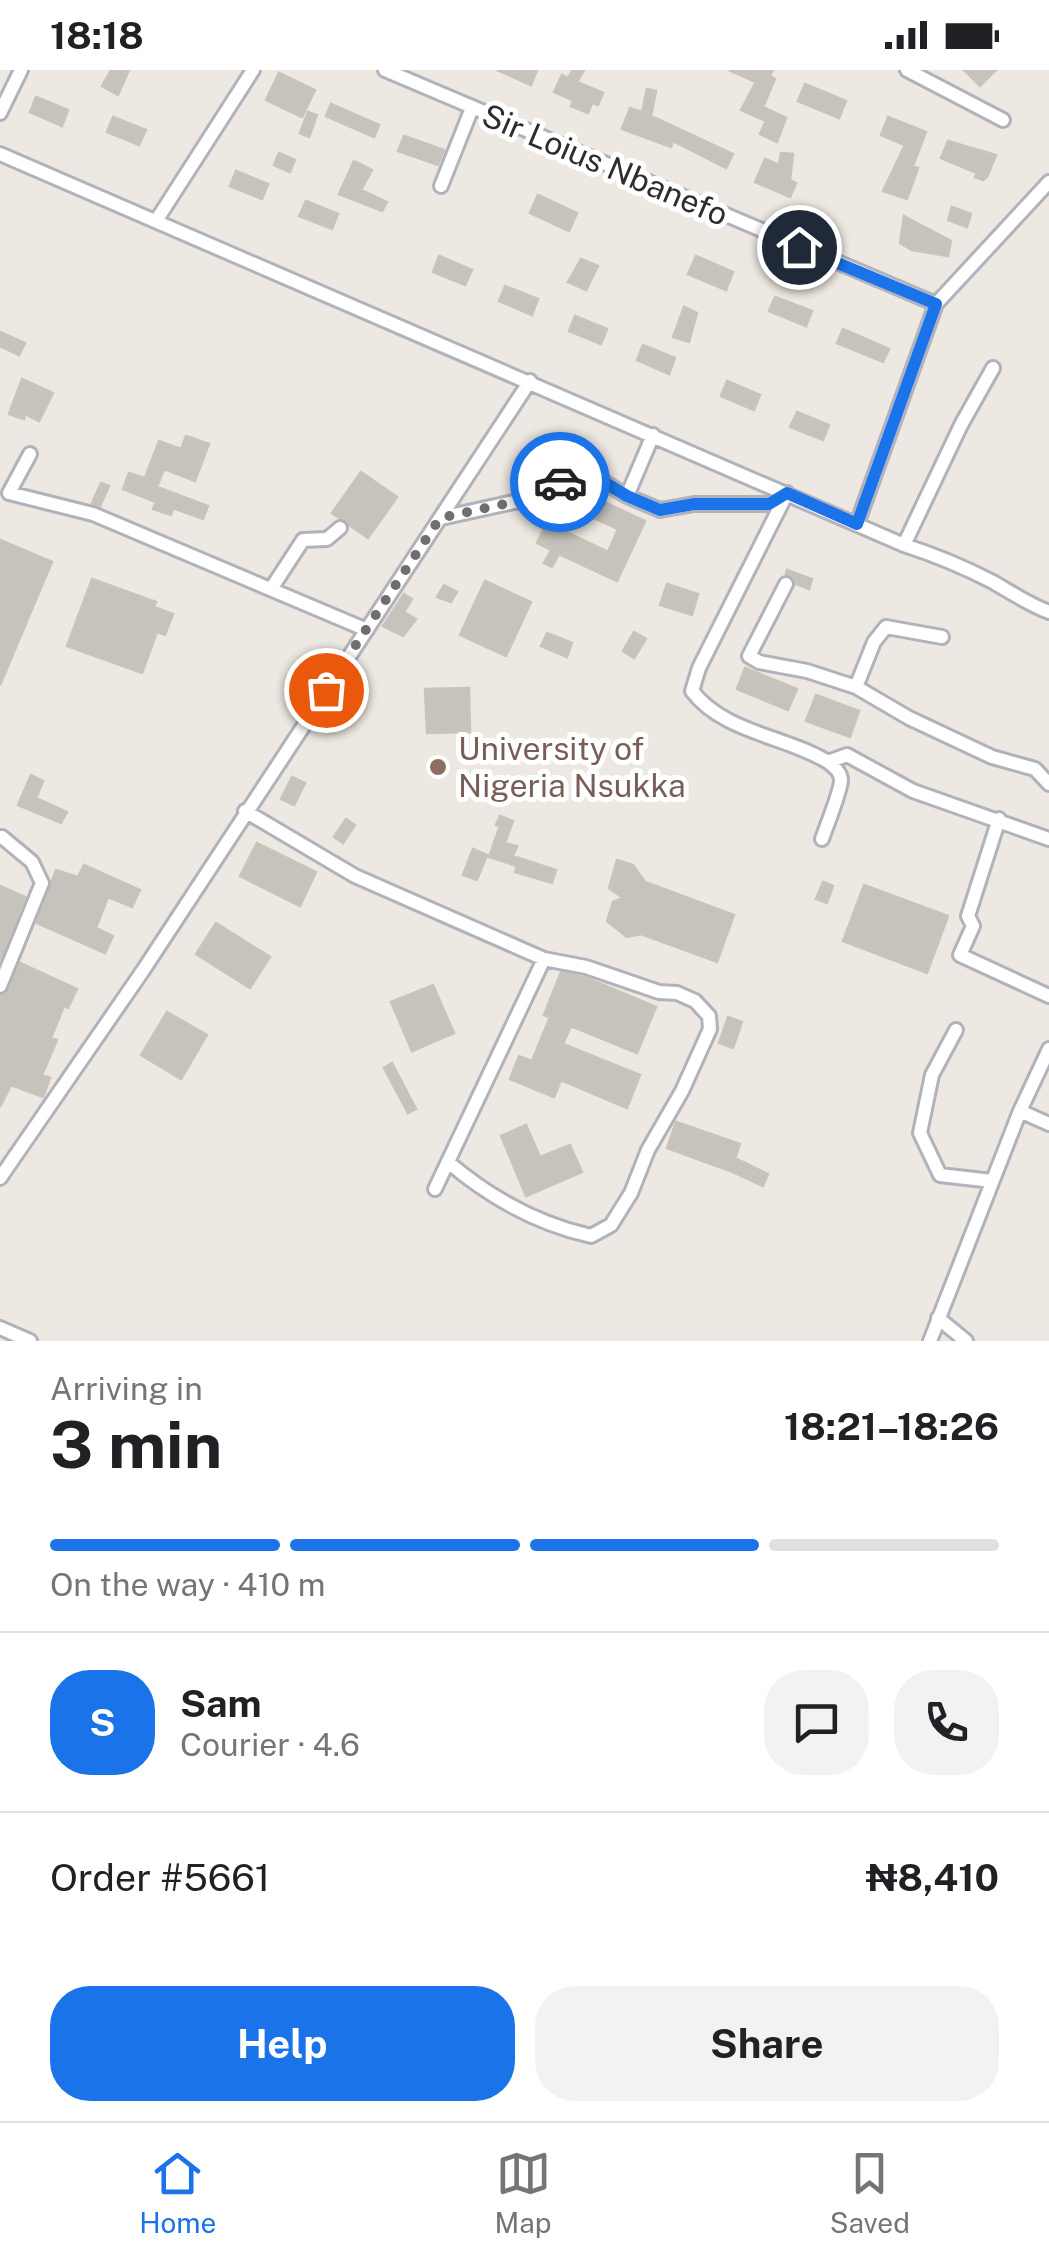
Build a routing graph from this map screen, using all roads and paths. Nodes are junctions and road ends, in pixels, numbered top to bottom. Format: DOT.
graph roads {
  1 [pos="21,70"];
  2 [pos="253,70"];
  3 [pos="386,70"];
  4 [pos="906,70"];
  5 [pos="472,108"];
  6 [pos="0,113"];
  7 [pos="1003,120"];
  8 [pos="1,156"];
  9 [pos="1049,182"];
  10 [pos="441,186"];
  11 [pos="156,221"];
  12 [pos="936,304"];
  13 [pos="993,368"];
  14 [pos="530,380"];
  15 [pos="653,434"];
  16 [pos="30,454"];
  17 [pos="4,491"];
  18 [pos="787,493"];
  19 [pos="627,496"];
  20 [pos="440,518"];
  21 [pos="857,524"];
  22 [pos="340,528"];
  23 [pos="904,545"];
  24 [pos="786,584"];
  25 [pos="271,589"];
  26 [pos="1049,612"];
  27 [pos="366,630"];
  28 [pos="942,637"];
  29 [pos="856,688"];
  30 [pos="828,762"];
  31 [pos="1049,784"];
  32 [pos="246,811"];
  33 [pos="999,820"];
  34 [pos="2,836"];
  35 [pos="822,839"];
  36 [pos="1049,839"];
  37 [pos="544,960"];
  38 [pos="0,986"];
  39 [pos="1049,996"];
  40 [pos="956,1030"];
  41 [pos="1049,1049"];
  42 [pos="1020,1111"];
  43 [pos="1049,1124"];
  44 [pos="448,1162"];
  45 [pos="0,1178"];
  46 [pos="992,1181"];
  47 [pos="435,1189"];
  48 [pos="938,1318"];
  49 [pos="0,1328"];
  50 [pos="30,1341"];
  51 [pos="930,1341"];
  52 [pos="966,1341"];
  1 -- 6 [label="street"];
  2 -- 11 [label="street"];
  3 -- 5 [label="street, Sir Loius Nbanefo"];
  4 -- 7 [label="street"];
  5 -- 10 [label="street"];
  5 -- 12 [label="street, Sir Loius Nbanefo"];
  8 -- 11 [label="street"];
  9 -- 12 [label="street"];
  11 -- 14 [label="street"];
  12 -- 21 [label="street"];
  13 -- 23 [label="street"];
  14 -- 15 [label="street"];
  14 -- 20 [label="street"];
  15 -- 18 [label="street"];
  15 -- 19 [label="street"];
  16 -- 17 [label="street"];
  17 -- 25 [label="street"];
  18 -- 19 [label="street"];
  18 -- 21 [label="street"];
  18 -- 30 [label="street"];
  19 -- 20 [label="street"];
  20 -- 27 [label="street"];
  21 -- 23 [label="street"];
  22 -- 25 [label="street"];
  23 -- 26 [label="street"];
  24 -- 29 [label="street"];
  25 -- 27 [label="street"];
  27 -- 32 [label="street"];
  28 -- 29 [label="street"];
  29 -- 31 [label="street"];
  30 -- 33 [label="street"];
  30 -- 35 [label="street"];
  32 -- 37 [label="street"];
  32 -- 45 [label="street"];
  33 -- 36 [label="street"];
  33 -- 39 [label="street"];
  34 -- 38 [label="street"];
  37 -- 44 [label="street"];
  37 -- 44 [label="street"];
  40 -- 46 [label="street"];
  41 -- 42 [label="street"];
  42 -- 43 [label="street"];
  42 -- 46 [label="street"];
  44 -- 47 [label="street"];
  46 -- 48 [label="street"];
  48 -- 51 [label="street"];
  48 -- 52 [label="street"];
  49 -- 50 [label="street"];
}
